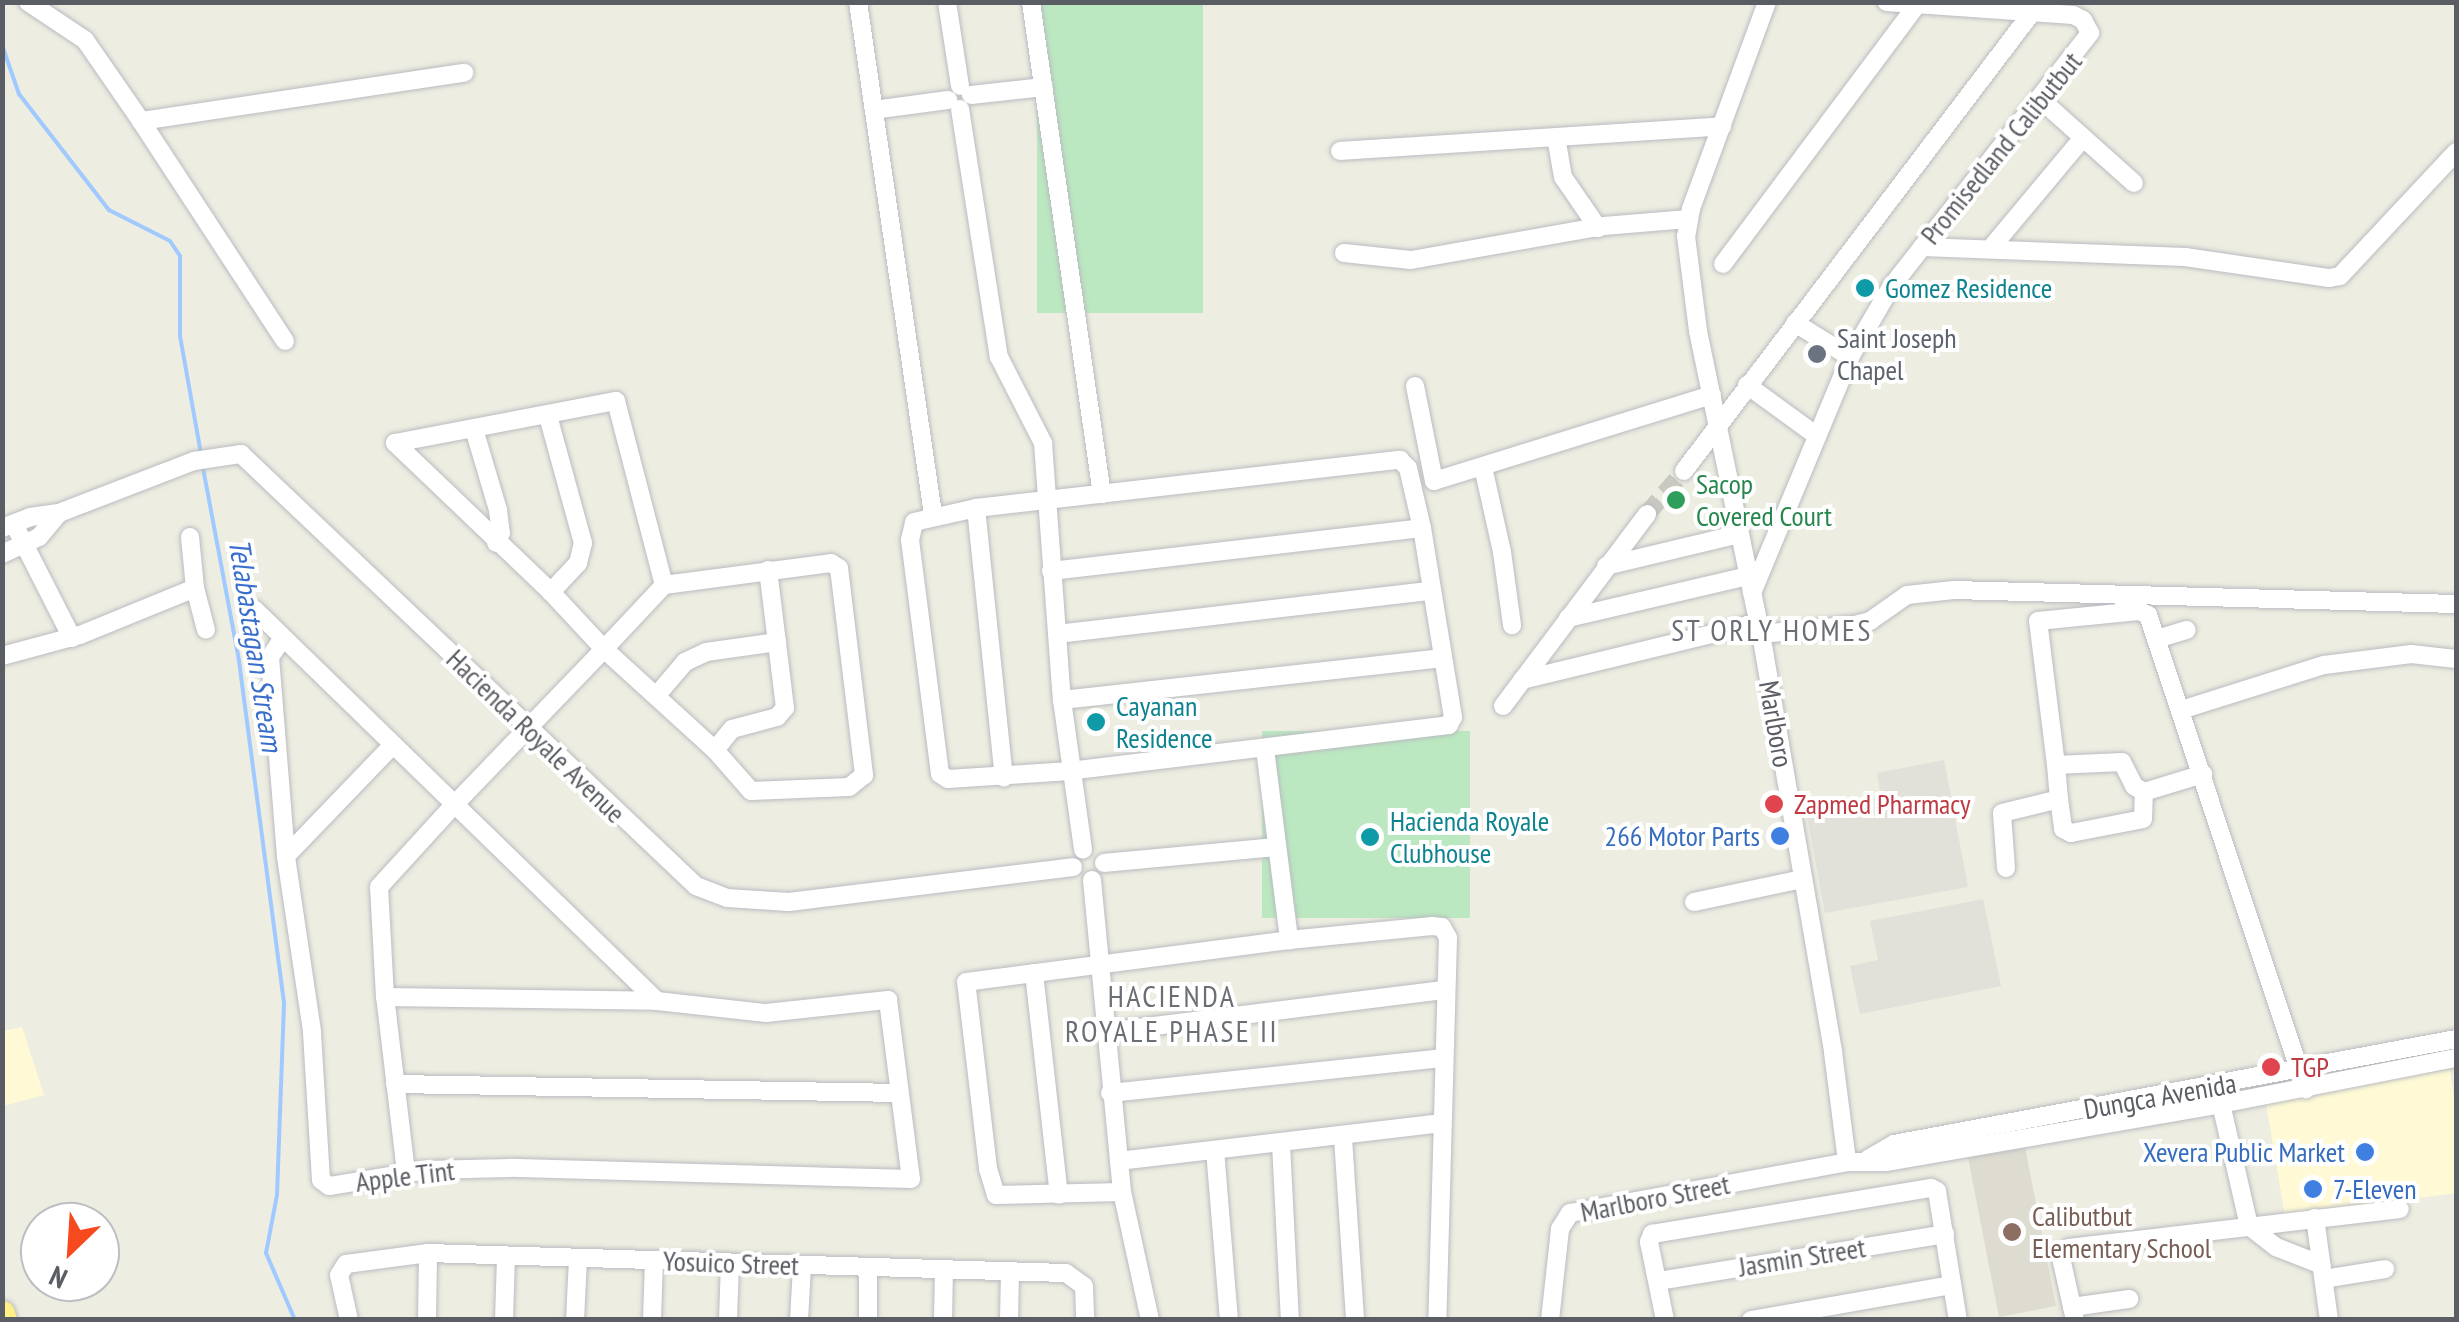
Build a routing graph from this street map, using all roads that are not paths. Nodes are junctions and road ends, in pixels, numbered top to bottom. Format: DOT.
graph roads {
  1 [pos="28,2"];
  2 [pos="858,2"];
  3 [pos="947,2"];
  4 [pos="1031,2"];
  5 [pos="1767,2"];
  6 [pos="1886,2"];
  7 [pos="1917,4"];
  8 [pos="2033,11"];
  9 [pos="464,74"];
  10 [pos="1044,86"];
  11 [pos="960,97"];
  12 [pos="2040,99"];
  13 [pos="874,110"];
  14 [pos="141,121"];
  15 [pos="1722,126"];
  16 [pos="1556,137"];
  17 [pos="2082,139"];
  18 [pos="1340,150"];
  19 [pos="2456,152"];
  20 [pos="2134,183"];
  21 [pos="1688,219"];
  22 [pos="1598,228"];
  23 [pos="1922,247"];
  24 [pos="1990,248"];
  25 [pos="1344,252"];
  26 [pos="1723,264"];
  27 [pos="1794,323"];
  28 [pos="285,341"];
  29 [pos="1850,357"];
  30 [pos="1746,385"];
  31 [pos="1416,386"];
  32 [pos="1712,395"];
  33 [pos="548,416"];
  34 [pos="1720,428"];
  35 [pos="474,429"];
  36 [pos="1817,436"];
  37 [pos="1483,467"];
  38 [pos="1684,471"];
  39 [pos="1102,494"];
  40 [pos="1049,499"];
  41 [pos="976,508"];
  42 [pos="60,513"];
  43 [pos="933,514"];
  44 [pos="1648,514"];
  45 [pos="8,526"];
  46 [pos="1422,528"];
  47 [pos="1740,534"];
  48 [pos="190,536"];
  49 [pos="496,543"];
  50 [pos="23,544"];
  51 [pos="2,554"];
  52 [pos="1606,566"];
  53 [pos="768,570"];
  54 [pos="1051,570"];
  55 [pos="664,585"];
  56 [pos="1750,585"];
  57 [pos="195,588"];
  58 [pos="1431,591"];
  59 [pos="551,592"];
  60 [pos="2456,604"];
  61 [pos="254,609"];
  62 [pos="1568,618"];
  63 [pos="1512,625"];
  64 [pos="1760,628"];
  65 [pos="206,630"];
  66 [pos="2186,630"];
  67 [pos="1057,634"];
  68 [pos="72,638"];
  69 [pos="283,638"];
  70 [pos="2157,639"];
  71 [pos="777,642"];
  72 [pos="604,650"];
  73 [pos="2,656"];
  74 [pos="1441,658"];
  75 [pos="2456,659"];
  76 [pos="1522,680"];
  77 [pos="656,696"];
  78 [pos="1062,700"];
  79 [pos="1503,706"];
  80 [pos="2182,710"];
  81 [pos="527,728"];
  82 [pos="392,746"];
  83 [pos="715,750"];
  84 [pos="1264,750"];
  85 [pos="2056,765"];
  86 [pos="1070,771"];
  87 [pos="2203,774"];
  88 [pos="1004,778"];
  89 [pos="2144,792"];
  90 [pos="2059,799"];
  91 [pos="452,806"];
  92 [pos="1276,847"];
  93 [pos="1083,850"];
  94 [pos="286,856"];
  95 [pos="1104,863"];
  96 [pos="1073,867"];
  97 [pos="2006,868"];
  98 [pos="1802,879"];
  99 [pos="1092,880"];
  100 [pos="1694,902"];
  101 [pos="1289,940"];
  102 [pos="1097,964"];
  103 [pos="624,968"];
  104 [pos="1034,973"];
  105 [pos="1445,990"];
  106 [pos="384,996"];
  107 [pos="615,1001"];
  108 [pos="656,1001"];
  109 [pos="1106,1032"];
  110 [pos="2456,1038"];
  111 [pos="1442,1058"];
  112 [pos="2456,1058"];
  113 [pos="2302,1080"];
  114 [pos="395,1084"];
  115 [pos="900,1093"];
  116 [pos="1110,1093"];
  117 [pos="2219,1094"];
  118 [pos="1442,1123"];
  119 [pos="1343,1138"];
  120 [pos="1280,1144"];
  121 [pos="1215,1150"];
  122 [pos="1120,1161"];
  123 [pos="1847,1162"];
  124 [pos="406,1172"];
  125 [pos="1122,1192"];
  126 [pos="1059,1195"];
  127 [pos="2400,1209"];
  128 [pos="2316,1218"];
  129 [pos="2249,1226"];
  130 [pos="1944,1234"];
  131 [pos="428,1253"];
  132 [pos="506,1257"];
  133 [pos="578,1258"];
  134 [pos="654,1260"];
  135 [pos="730,1263"];
  136 [pos="802,1266"];
  137 [pos="868,1267"];
  138 [pos="2385,1269"];
  139 [pos="944,1270"];
  140 [pos="2323,1272"];
  141 [pos="1010,1274"];
  142 [pos="1659,1281"];
  143 [pos="1952,1285"];
  144 [pos="2129,1299"];
  145 [pos="2074,1313"];
  146 [pos="349,1320"];
  147 [pos="426,1320"];
  148 [pos="504,1320"];
  149 [pos="575,1320"];
  150 [pos="652,1320"];
  151 [pos="728,1320"];
  152 [pos="799,1320"];
  153 [pos="868,1320"];
  154 [pos="943,1320"];
  155 [pos="1009,1320"];
  156 [pos="1085,1320"];
  157 [pos="1150,1320"];
  158 [pos="1229,1320"];
  159 [pos="1290,1320"];
  160 [pos="1355,1320"];
  161 [pos="1437,1320"];
  162 [pos="1550,1320"];
  163 [pos="1665,1320"];
  164 [pos="1751,1320"];
  165 [pos="1958,1320"];
  166 [pos="2329,1320"];
  1 -- 14 [label="street"];
  2 -- 13 [label="street"];
  3 -- 11 [label="street"];
  4 -- 10 [label="street"];
  5 -- 15 [label="street, Marlboro"];
  6 -- 7 [label="street, Promisedland Calibutbut"];
  7 -- 8 [label="street, Promisedland Calibutbut"];
  7 -- 26 [label="street"];
  8 -- 12 [label="street, Promisedland Calibutbut"];
  8 -- 27 [label="street"];
  9 -- 14 [label="street"];
  10 -- 11 [label="street"];
  10 -- 39 [label="street"];
  11 -- 13 [label="street"];
  11 -- 40 [label="street"];
  12 -- 17 [label="street"];
  12 -- 23 [label="street, Promisedland Calibutbut"];
  13 -- 43 [label="street"];
  14 -- 28 [label="street"];
  15 -- 16 [label="street"];
  15 -- 21 [label="street, Marlboro"];
  16 -- 18 [label="street"];
  16 -- 22 [label="street"];
  17 -- 20 [label="street"];
  17 -- 24 [label="street"];
  19 -- 24 [label="street"];
  21 -- 22 [label="street"];
  21 -- 32 [label="street, Marlboro"];
  22 -- 25 [label="street"];
  23 -- 24 [label="street"];
  23 -- 29 [label="street, Promisedland Calibutbut"];
  27 -- 29 [label="street"];
  27 -- 30 [label="street"];
  29 -- 36 [label="street, Promisedland Calibutbut"];
  30 -- 34 [label="street"];
  30 -- 36 [label="street"];
  31 -- 37 [label="street"];
  32 -- 34 [label="street, Marlboro"];
  32 -- 37 [label="street"];
  33 -- 35 [label="street"];
  33 -- 55 [label="street"];
  33 -- 59 [label="street"];
  34 -- 38 [label="street"];
  34 -- 47 [label="street, Marlboro"];
  35 -- 49 [label="street"];
  35 -- 49 [label="street"];
  36 -- 56 [label="street, Promisedland Calibutbut"];
  37 -- 63 [label="street"];
  39 -- 40 [label="street"];
  39 -- 46 [label="street"];
  40 -- 41 [label="street"];
  40 -- 54 [label="street"];
  41 -- 43 [label="street"];
  41 -- 88 [label="street"];
  42 -- 45 [label="street, Hacienda Royale Avenue"];
  42 -- 50 [label="street, Hacienda Royale Avenue"];
  42 -- 81 [label="street, Hacienda Royale Avenue"];
  43 -- 88 [label="street"];
  44 -- 52 [label="street"];
  45 -- 50 [label="street"];
  46 -- 54 [label="street"];
  46 -- 58 [label="street"];
  47 -- 52 [label="street"];
  47 -- 56 [label="street, Marlboro"];
  48 -- 57 [label="street"];
  49 -- 59 [label="street"];
  50 -- 51 [label="street, Hacienda Royale Avenue"];
  50 -- 68 [label="street"];
  52 -- 62 [label="street"];
  53 -- 55 [label="street"];
  53 -- 71 [label="street"];
  53 -- 83 [label="street"];
  54 -- 67 [label="street"];
  55 -- 72 [label="street"];
  56 -- 62 [label="street"];
  56 -- 64 [label="street, Marlboro"];
  57 -- 65 [label="street"];
  57 -- 68 [label="street"];
  58 -- 67 [label="street"];
  58 -- 74 [label="street"];
  59 -- 72 [label="street"];
  60 -- 64 [label="street"];
  61 -- 69 [label="street"];
  62 -- 76 [label="street"];
  64 -- 76 [label="street"];
  64 -- 98 [label="street, Marlboro"];
  66 -- 70 [label="street"];
  67 -- 78 [label="street"];
  68 -- 73 [label="street"];
  69 -- 82 [label="street"];
  69 -- 94 [label="street, Apple Tint"];
  70 -- 80 [label="street"];
  70 -- 85 [label="street"];
  71 -- 77 [label="street"];
  71 -- 83 [label="street"];
  72 -- 77 [label="street"];
  72 -- 81 [label="street"];
  74 -- 78 [label="street"];
  74 -- 84 [label="street"];
  75 -- 80 [label="street"];
  76 -- 79 [label="street"];
  77 -- 83 [label="street"];
  78 -- 86 [label="street"];
  80 -- 87 [label="street"];
  81 -- 91 [label="street"];
  81 -- 96 [label="street, Hacienda Royale Avenue"];
  82 -- 91 [label="street"];
  82 -- 94 [label="street"];
  84 -- 86 [label="street"];
  84 -- 92 [label="street"];
  85 -- 89 [label="street"];
  85 -- 90 [label="street"];
  86 -- 88 [label="street"];
  86 -- 93 [label="street"];
  87 -- 89 [label="street"];
  87 -- 113 [label="street"];
  89 -- 90 [label="street"];
  90 -- 97 [label="street"];
  91 -- 103 [label="street"];
  91 -- 106 [label="street"];
  92 -- 95 [label="street"];
  92 -- 101 [label="street"];
  93 -- 95 [label="street"];
  93 -- 96 [label="street"];
  94 -- 124 [label="street, Apple Tint"];
  95 -- 99 [label="street"];
  96 -- 99 [label="street"];
  98 -- 100 [label="street"];
  98 -- 123 [label="street, Marlboro"];
  99 -- 102 [label="street"];
  101 -- 102 [label="street"];
  101 -- 105 [label="street"];
  102 -- 104 [label="street"];
  102 -- 109 [label="street"];
  103 -- 107 [label="street"];
  103 -- 108 [label="street"];
  104 -- 126 [label="street"];
  104 -- 126 [label="street"];
  105 -- 109 [label="street"];
  105 -- 111 [label="street"];
  106 -- 107 [label="street"];
  106 -- 114 [label="street"];
  107 -- 108 [label="street"];
  108 -- 115 [label="street"];
  109 -- 116 [label="street"];
  110 -- 113 [label="street, Dungca Avenida"];
  111 -- 116 [label="street"];
  111 -- 118 [label="street"];
  112 -- 113 [label="street, Dungca Avenida"];
  113 -- 117 [label="street, Dungca Avenida"];
  114 -- 115 [label="street"];
  114 -- 124 [label="street"];
  115 -- 124 [label="street, Apple Tint"];
  116 -- 122 [label="street"];
  117 -- 123 [label="street, Dungca Avenida"];
  117 -- 129 [label="street"];
  118 -- 119 [label="street"];
  118 -- 161 [label="street"];
  119 -- 120 [label="street"];
  119 -- 160 [label="street"];
  120 -- 121 [label="street"];
  120 -- 159 [label="street"];
  121 -- 122 [label="street"];
  121 -- 158 [label="street"];
  122 -- 125 [label="street"];
  123 -- 162 [label="street, Marlboro Street"];
  125 -- 126 [label="street"];
  125 -- 157 [label="street"];
  127 -- 128 [label="street"];
  128 -- 129 [label="street"];
  128 -- 140 [label="street"];
  129 -- 140 [label="street"];
  129 -- 145 [label="street"];
  130 -- 142 [label="street, Jasmin Street"];
  130 -- 142 [label="street"];
  130 -- 143 [label="street"];
  131 -- 132 [label="street, Yosuico Street"];
  131 -- 146 [label="street, Yosuico Street"];
  131 -- 147 [label="street"];
  132 -- 133 [label="street, Yosuico Street"];
  132 -- 148 [label="street"];
  133 -- 134 [label="street, Yosuico Street"];
  133 -- 149 [label="street"];
  134 -- 135 [label="street, Yosuico Street"];
  134 -- 150 [label="street"];
  135 -- 136 [label="street, Yosuico Street"];
  135 -- 151 [label="street"];
  136 -- 137 [label="street, Yosuico Street"];
  136 -- 152 [label="street"];
  137 -- 139 [label="street, Yosuico Street"];
  137 -- 153 [label="street"];
  138 -- 140 [label="street"];
  139 -- 141 [label="street, Yosuico Street"];
  139 -- 154 [label="street"];
  140 -- 166 [label="street"];
  141 -- 155 [label="street"];
  141 -- 156 [label="street, Yosuico Street"];
  142 -- 163 [label="street"];
  143 -- 164 [label="street"];
  143 -- 165 [label="street"];
  144 -- 145 [label="street"];
}
